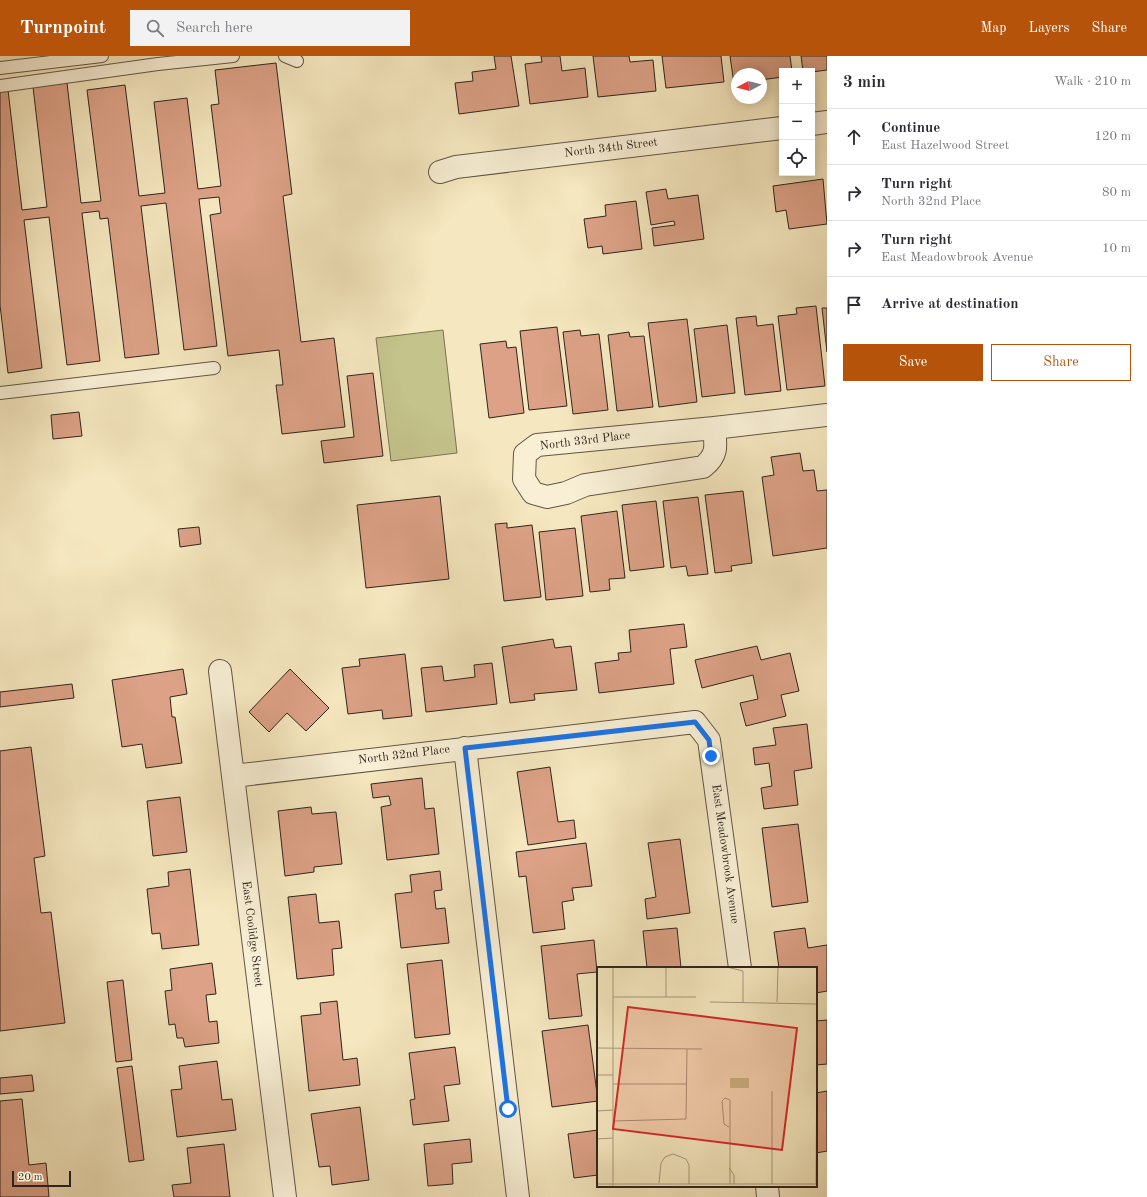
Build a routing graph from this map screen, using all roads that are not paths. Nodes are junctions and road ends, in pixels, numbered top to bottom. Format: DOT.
graph roads {
  1 [pos="102,56"];
  2 [pos="233,56"];
  3 [pos="285,56"];
  4 [pos="297,60"];
  5 [pos="0,68"];
  6 [pos="0,86"];
  7 [pos="827,122"];
  8 [pos="815,124"];
  9 [pos="779,128"];
  10 [pos="440,172"];
  11 [pos="214,368"];
  12 [pos="0,393"];
  13 [pos="827,415"];
  14 [pos="714,428"];
  15 [pos="220,671"];
  16 [pos="695,722"];
  17 [pos="465,748"];
  18 [pos="233,776"];
  19 [pos="740,967"];
  20 [pos="767,1187"];
  21 [pos="285,1197"];
  22 [pos="518,1197"];
  23 [pos="768,1197"];
  1 -- 5 [label="lane"];
  2 -- 6 [label="lane"];
  3 -- 4 [label="lane"];
  7 -- 8 [label="street"];
  9 -- 10 [label="street, North 34th Street"];
  11 -- 12 [label="lane"];
  13 -- 14 [label="street, North 33rd Place"];
  14 -- 14 [label="street, North 33rd Place"];
  15 -- 18 [label="street, East Coolidge Street"];
  16 -- 17 [label="street, North 32nd Place"];
  16 -- 19 [label="street, East Meadowbrook Avenue"];
  17 -- 18 [label="street, North 32nd Place"];
  17 -- 22 [label="street"];
  18 -- 21 [label="street, East Coolidge Street"];
  20 -- 23 [label="street"];
}
